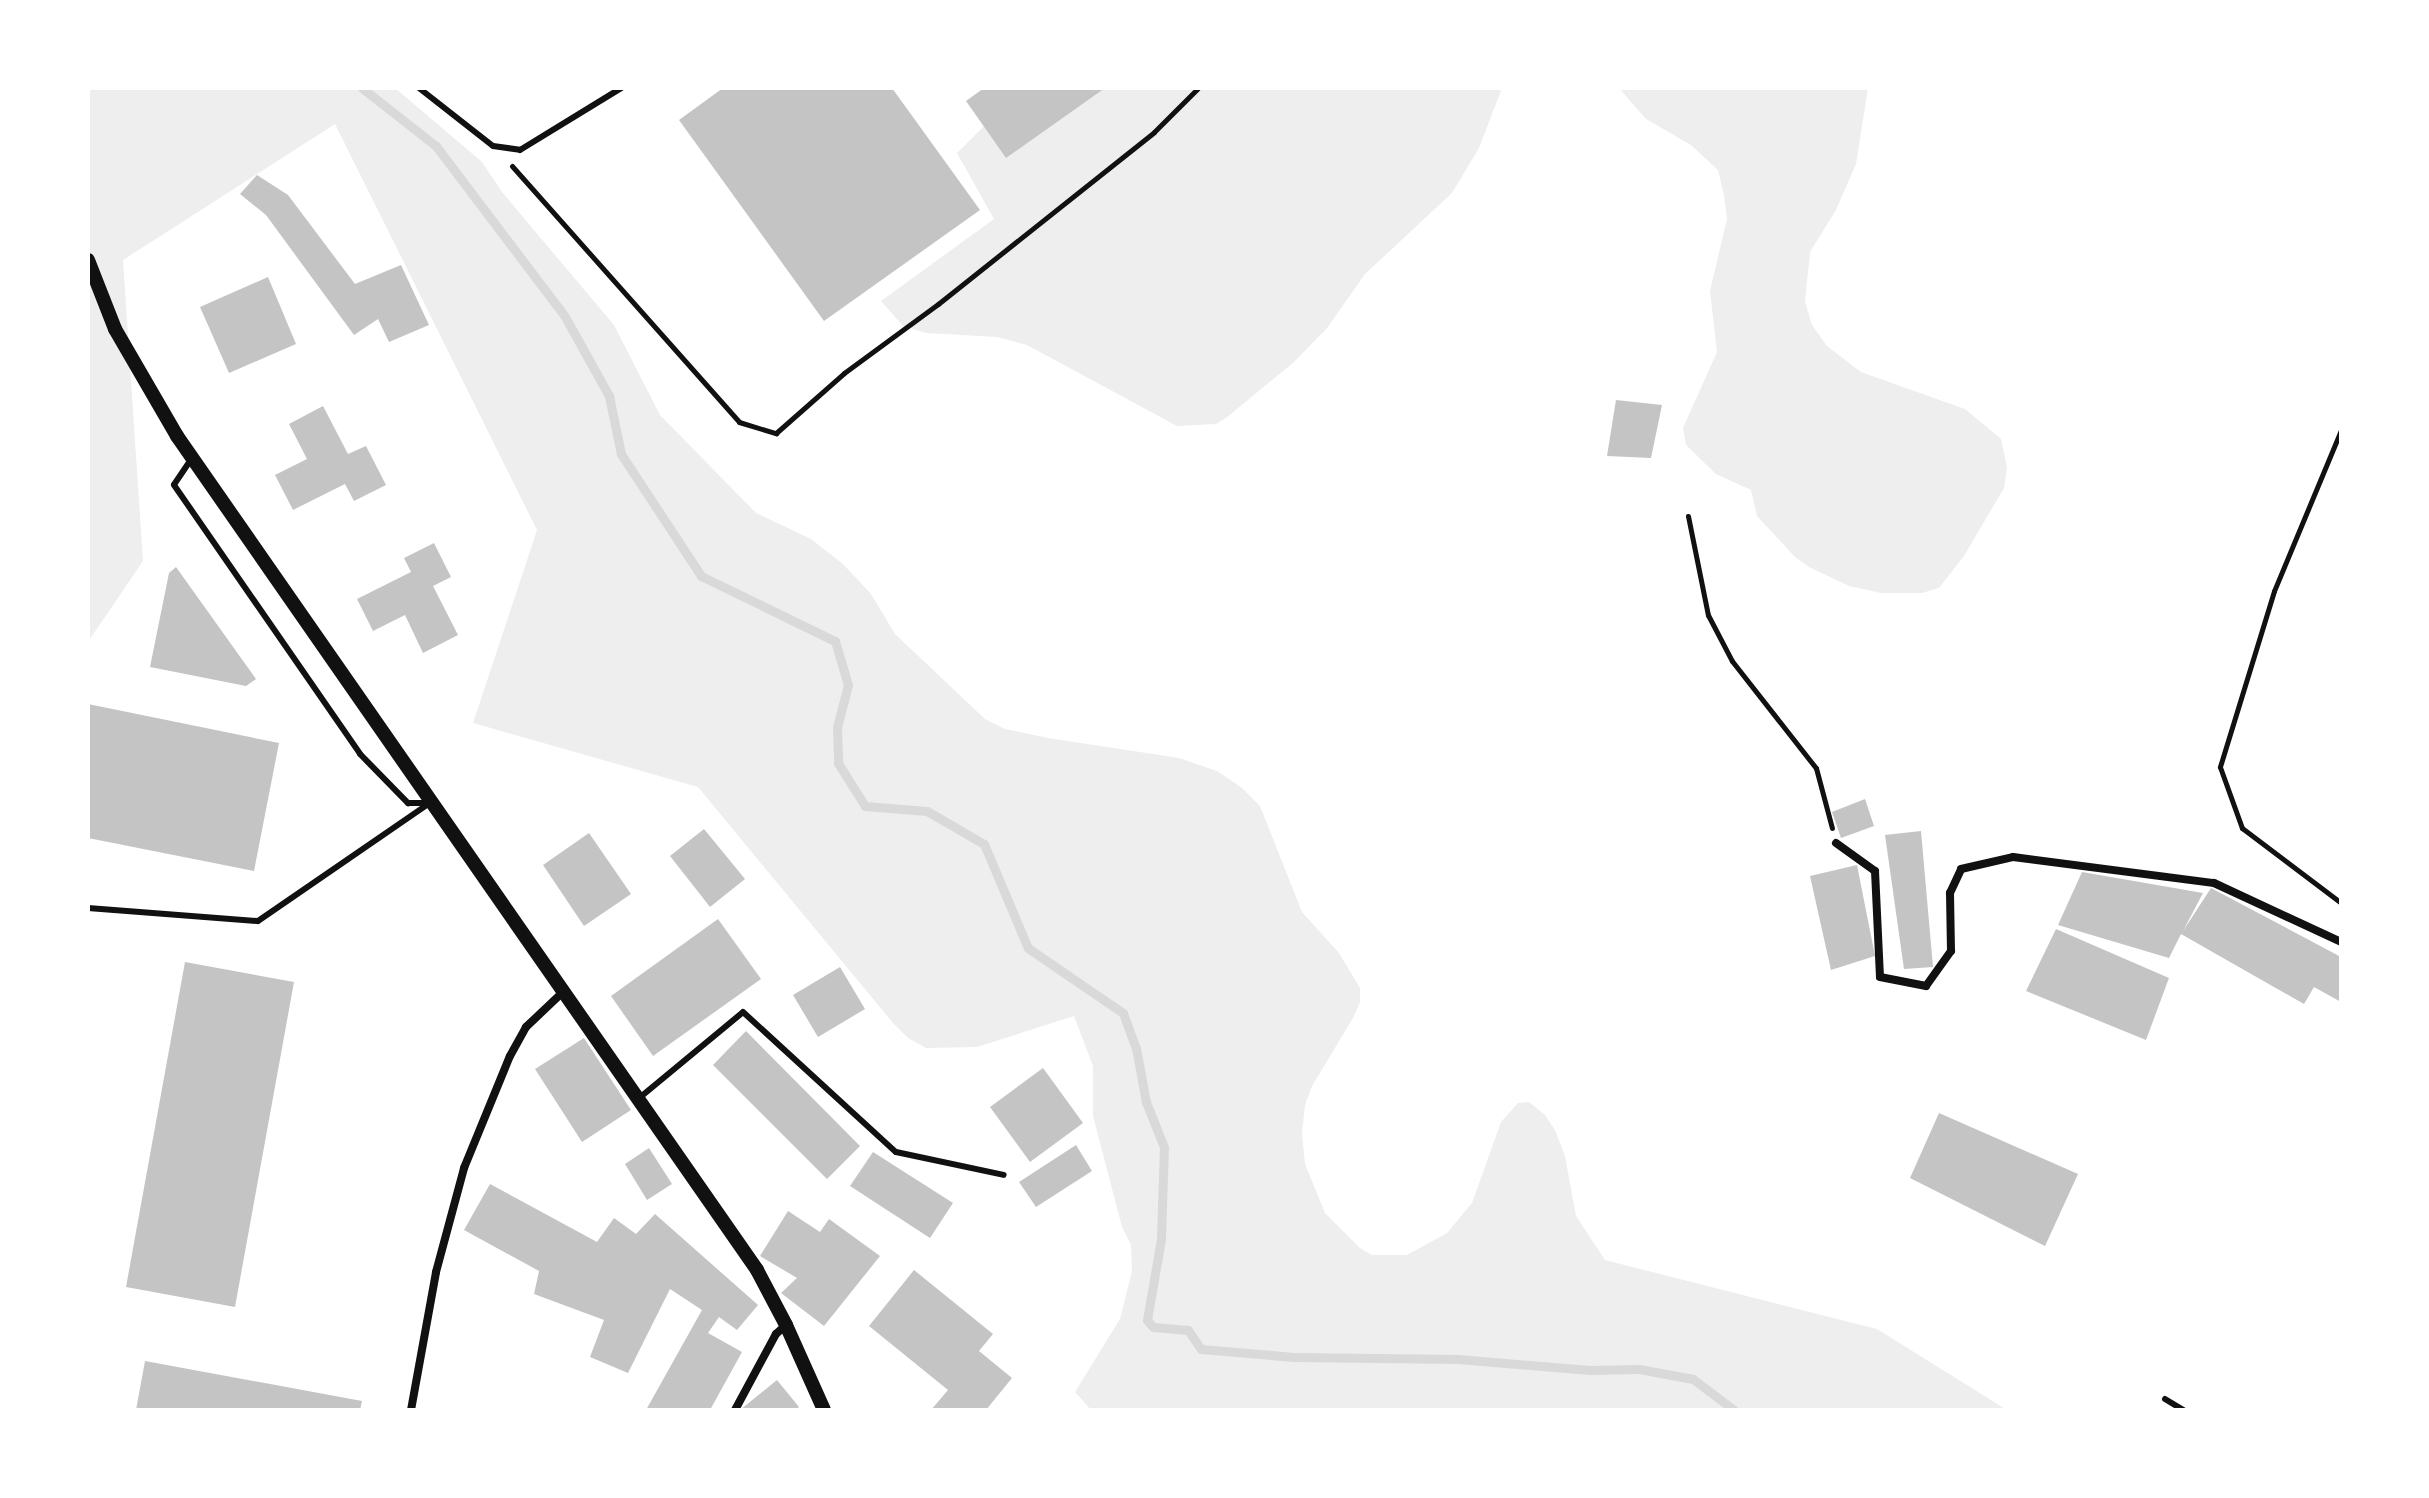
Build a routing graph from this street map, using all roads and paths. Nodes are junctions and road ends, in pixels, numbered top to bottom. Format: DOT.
graph roads {
  1 [pos="419,88"];
  2 [pos="621,88"];
  3 [pos="1198,88"];
  4 [pos="493,146"];
  5 [pos="88,260"];
  6 [pos="2341,430"];
  7 [pos="192,458"];
  8 [pos="1688,516"];
  9 [pos="430,803"];
  10 [pos="1836,843"];
  11 [pos="2341,903"];
  12 [pos="88,908"];
  13 [pos="2341,942"];
  14 [pos="563,992"];
  15 [pos="638,1099"];
  16 [pos="1004,1175"];
  17 [pos="786,1325"];
  18 [pos="2165,1399"];
  19 [pos="411,1410"];
  20 [pos="735,1410"];
  21 [pos="824,1410"];
  22 [pos="2183,1410"];
  1 -- 4 [label="lane"];
  2 -- 4 [label="lane"];
  3 -- 4 [label="path"];
  5 -- 7 [label="street"];
  6 -- 11 [label="path"];
  7 -- 9 [label="street"];
  7 -- 9 [label="lane"];
  8 -- 10 [label="path"];
  9 -- 12 [label="lane"];
  9 -- 14 [label="street"];
  10 -- 13 [label="street"];
  14 -- 15 [label="street"];
  14 -- 19 [label="street"];
  15 -- 16 [label="lane"];
  15 -- 17 [label="street"];
  17 -- 20 [label="street"];
  17 -- 21 [label="street"];
  18 -- 22 [label="lane"];
}
